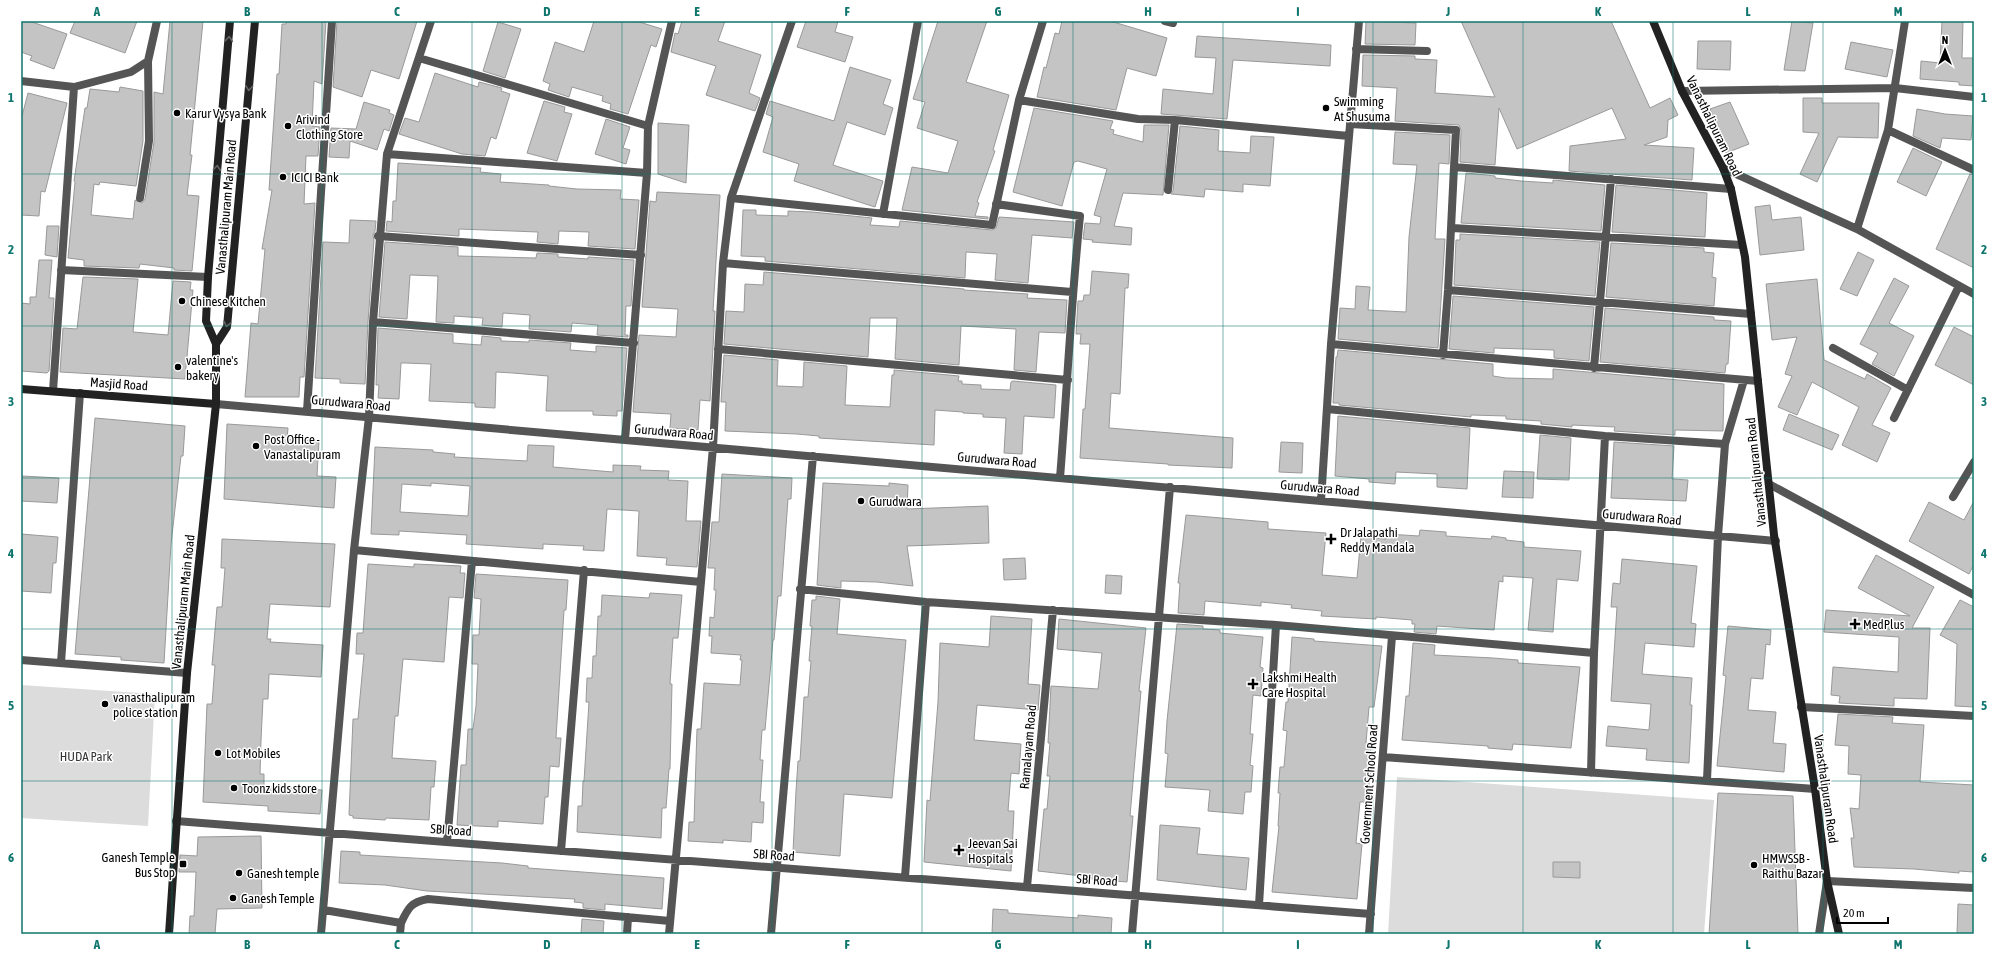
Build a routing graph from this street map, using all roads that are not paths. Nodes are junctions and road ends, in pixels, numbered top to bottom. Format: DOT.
graph roads {
  1 [pos="157,21"];
  2 [pos="230,21"];
  3 [pos="255,21"];
  4 [pos="332,21"];
  5 [pos="431,21"];
  6 [pos="792,21"];
  7 [pos="918,21"];
  8 [pos="1043,21"];
  9 [pos="1358,21"];
  10 [pos="1653,21"];
  11 [pos="1905,21"];
  12 [pos="670,22"];
  13 [pos="1356,48"];
  14 [pos="1427,51"];
  15 [pos="419,58"];
  16 [pos="148,61"];
  17 [pos="21,81"];
  18 [pos="74,87"];
  19 [pos="1894,88"];
  20 [pos="1682,91"];
  21 [pos="1974,97"];
  22 [pos="1019,100"];
  23 [pos="1175,120"];
  24 [pos="1350,124"];
  25 [pos="648,126"];
  26 [pos="1888,130"];
  27 [pos="1349,136"];
  28 [pos="387,154"];
  29 [pos="1454,167"];
  30 [pos="1723,168"];
  31 [pos="1974,170"];
  32 [pos="647,173"];
  33 [pos="1611,179"];
  34 [pos="1731,189"];
  35 [pos="1168,190"];
  36 [pos="140,198"];
  37 [pos="731,198"];
  38 [pos="996,204"];
  39 [pos="884,214"];
  40 [pos="1452,228"];
  41 [pos="1857,229"];
  42 [pos="378,236"];
  43 [pos="1606,238"];
  44 [pos="1742,245"];
  45 [pos="641,254"];
  46 [pos="723,263"];
  47 [pos="61,270"];
  48 [pos="208,277"];
  49 [pos="1959,286"];
  50 [pos="1448,290"];
  51 [pos="1072,292"];
  52 [pos="1974,294"];
  53 [pos="1600,301"];
  54 [pos="1751,314"];
  55 [pos="373,322"];
  56 [pos="634,343"];
  57 [pos="216,344"];
  58 [pos="1331,344"];
  59 [pos="1833,348"];
  60 [pos="718,349"];
  61 [pos="1443,355"];
  62 [pos="1594,368"];
  63 [pos="1068,380"];
  64 [pos="1744,380"];
  65 [pos="1758,382"];
  66 [pos="21,389"];
  67 [pos="1908,390"];
  68 [pos="53,391"];
  69 [pos="80,393"];
  70 [pos="216,404"];
  71 [pos="1327,409"];
  72 [pos="307,412"];
  73 [pos="369,417"];
  74 [pos="1894,418"];
  75 [pos="1605,436"];
  76 [pos="625,440"];
  77 [pos="1726,444"];
  78 [pos="713,447"];
  79 [pos="813,456"];
  80 [pos="1974,462"];
  81 [pos="1060,478"];
  82 [pos="1769,484"];
  83 [pos="1170,487"];
  84 [pos="1954,497"];
  85 [pos="1321,501"];
  86 [pos="1601,525"];
  87 [pos="1718,536"];
  88 [pos="1776,541"];
  89 [pos="354,550"];
  90 [pos="472,561"];
  91 [pos="584,570"];
  92 [pos="701,582"];
  93 [pos="800,589"];
  94 [pos="1974,595"];
  95 [pos="926,602"];
  96 [pos="1052,610"];
  97 [pos="1159,619"];
  98 [pos="1276,625"];
  99 [pos="1392,636"];
  100 [pos="1594,653"];
  101 [pos="21,660"];
  102 [pos="61,663"];
  103 [pos="187,673"];
  104 [pos="1801,707"];
  105 [pos="1974,716"];
  106 [pos="1383,757"];
  107 [pos="1591,773"];
  108 [pos="1707,780"];
  109 [pos="1815,789"];
  110 [pos="176,821"];
  111 [pos="329,833"];
  112 [pos="447,842"];
  113 [pos="561,851"];
  114 [pos="677,860"];
  115 [pos="776,868"];
  116 [pos="905,877"];
  117 [pos="1827,881"];
  118 [pos="1027,887"];
  119 [pos="1974,888"];
  120 [pos="1135,895"];
  121 [pos="1259,905"];
  122 [pos="324,910"];
  123 [pos="1371,914"];
  124 [pos="628,917"];
  125 [pos="670,921"];
  126 [pos="401,923"];
  127 [pos="169,934"];
  128 [pos="322,934"];
  129 [pos="400,934"];
  130 [pos="627,934"];
  131 [pos="669,934"];
  132 [pos="771,934"];
  133 [pos="1132,934"];
  134 [pos="1369,934"];
  135 [pos="1819,934"];
  136 [pos="1839,934"];
  1 -- 16 [label="street"];
  48 -- 2 [label="street, Vanasthalipuram Main Road, one-way"];
  3 -- 57 [label="street, Vanasthalipuram Main Road, one-way"];
  4 -- 72 [label="street"];
  5 -- 15 [label="street"];
  6 -- 37 [label="street"];
  7 -- 39 [label="street"];
  8 -- 22 [label="street"];
  9 -- 13 [label="street"];
  10 -- 20 [label="street, Vanasthalipuram Road"];
  11 -- 19 [label="street"];
  12 -- 25 [label="street"];
  13 -- 14 [label="street"];
  13 -- 24 [label="street"];
  15 -- 25 [label="street"];
  15 -- 28 [label="street"];
  16 -- 18 [label="street"];
  16 -- 36 [label="street"];
  17 -- 18 [label="street"];
  18 -- 47 [label="street"];
  19 -- 20 [label="street"];
  19 -- 21 [label="street"];
  19 -- 26 [label="street"];
  20 -- 30 [label="street, Vanasthalipuram Road"];
  22 -- 23 [label="street"];
  22 -- 38 [label="street"];
  23 -- 27 [label="street"];
  23 -- 35 [label="street"];
  24 -- 27 [label="street"];
  24 -- 29 [label="street"];
  25 -- 32 [label="street"];
  26 -- 31 [label="street"];
  26 -- 41 [label="street"];
  27 -- 58 [label="street"];
  28 -- 32 [label="street"];
  28 -- 42 [label="street"];
  29 -- 33 [label="street"];
  29 -- 40 [label="street"];
  30 -- 34 [label="street, Vanasthalipuram Road"];
  30 -- 41 [label="street"];
  32 -- 45 [label="street"];
  33 -- 34 [label="street"];
  33 -- 43 [label="street"];
  34 -- 44 [label="street, Vanasthalipuram Road"];
  37 -- 39 [label="street"];
  37 -- 46 [label="street"];
  38 -- 39 [label="street"];
  38 -- 51 [label="street"];
  40 -- 43 [label="street"];
  40 -- 50 [label="street"];
  41 -- 49 [label="street"];
  42 -- 45 [label="street"];
  42 -- 55 [label="street"];
  43 -- 44 [label="street"];
  43 -- 53 [label="street"];
  44 -- 54 [label="street, Vanasthalipuram Road"];
  45 -- 56 [label="street"];
  46 -- 51 [label="street"];
  46 -- 60 [label="street"];
  47 -- 48 [label="street"];
  47 -- 68 [label="street"];
  48 -- 57 [label="street, Vanasthalipuram Main Road"];
  49 -- 52 [label="street"];
  49 -- 67 [label="street"];
  50 -- 53 [label="street"];
  50 -- 61 [label="street"];
  51 -- 63 [label="street"];
  53 -- 54 [label="street"];
  53 -- 62 [label="street"];
  54 -- 65 [label="street, Vanasthalipuram Road"];
  55 -- 56 [label="street"];
  55 -- 73 [label="street"];
  56 -- 76 [label="street"];
  57 -- 70 [label="street, Vanasthalipuram Main Road"];
  58 -- 61 [label="street"];
  58 -- 71 [label="street"];
  59 -- 67 [label="street"];
  60 -- 63 [label="street"];
  60 -- 78 [label="street"];
  61 -- 62 [label="street"];
  62 -- 64 [label="street"];
  63 -- 81 [label="street"];
  64 -- 65 [label="street"];
  64 -- 77 [label="street"];
  65 -- 82 [label="street, Vanasthalipuram Road"];
  66 -- 68 [label="street, Masjid Road"];
  67 -- 74 [label="street"];
  68 -- 69 [label="street, Masjid Road"];
  69 -- 70 [label="street, Masjid Road"];
  69 -- 102 [label="street"];
  70 -- 72 [label="street, Gurudwara Road"];
  70 -- 103 [label="street, Vanasthalipuram Main Road"];
  71 -- 75 [label="street"];
  71 -- 85 [label="street"];
  72 -- 73 [label="street, Gurudwara Road"];
  73 -- 76 [label="street, Gurudwara Road"];
  73 -- 89 [label="street"];
  75 -- 77 [label="street"];
  75 -- 86 [label="street"];
  76 -- 78 [label="street, Gurudwara Road"];
  77 -- 87 [label="street"];
  78 -- 79 [label="street, Gurudwara Road"];
  78 -- 92 [label="street"];
  79 -- 81 [label="street, Gurudwara Road"];
  79 -- 93 [label="street"];
  80 -- 84 [label="street"];
  81 -- 83 [label="street, Gurudwara Road"];
  82 -- 88 [label="street, Vanasthalipuram Road"];
  82 -- 94 [label="street"];
  83 -- 85 [label="street, Gurudwara Road"];
  83 -- 97 [label="street"];
  85 -- 86 [label="street, Gurudwara Road"];
  86 -- 87 [label="street, Gurudwara Road"];
  86 -- 100 [label="street"];
  87 -- 88 [label="street, Gurudwara Road"];
  87 -- 108 [label="street"];
  88 -- 104 [label="street, Vanasthalipuram Road"];
  89 -- 90 [label="street"];
  89 -- 111 [label="street"];
  90 -- 91 [label="street"];
  90 -- 112 [label="street"];
  91 -- 92 [label="street"];
  91 -- 113 [label="street"];
  92 -- 114 [label="street"];
  93 -- 95 [label="street"];
  93 -- 115 [label="street"];
  95 -- 96 [label="street"];
  95 -- 116 [label="street"];
  96 -- 97 [label="street"];
  96 -- 118 [label="street, Ramalayam Road"];
  97 -- 98 [label="street"];
  97 -- 120 [label="street"];
  98 -- 99 [label="street"];
  98 -- 121 [label="street"];
  99 -- 100 [label="street"];
  99 -- 106 [label="street, Government School Road"];
  100 -- 107 [label="street"];
  101 -- 102 [label="street"];
  102 -- 103 [label="street"];
  103 -- 110 [label="street, Vanasthalipuram Main Road"];
  104 -- 105 [label="street"];
  104 -- 109 [label="street, Vanasthalipuram Road"];
  106 -- 107 [label="street"];
  106 -- 123 [label="street, Government School Road"];
  107 -- 108 [label="street"];
  108 -- 109 [label="street"];
  109 -- 117 [label="street, Vanasthalipuram Road"];
  110 -- 111 [label="street, SBI Road"];
  110 -- 127 [label="street, Vanasthalipuram Main Road"];
  111 -- 112 [label="street, SBI Road"];
  111 -- 122 [label="street"];
  112 -- 113 [label="street, SBI Road"];
  113 -- 114 [label="street, SBI Road"];
  114 -- 115 [label="street, SBI Road"];
  114 -- 125 [label="street"];
  115 -- 116 [label="street, SBI Road"];
  115 -- 132 [label="street"];
  116 -- 118 [label="street, SBI Road"];
  117 -- 119 [label="street"];
  117 -- 135 [label="street"];
  117 -- 136 [label="street, Vanasthalipuram Road"];
  118 -- 120 [label="street, SBI Road"];
  120 -- 121 [label="street, SBI Road"];
  120 -- 133 [label="street"];
  121 -- 123 [label="street, SBI Road"];
  122 -- 126 [label="street"];
  122 -- 128 [label="street"];
  123 -- 134 [label="street, Government School Road"];
  124 -- 125 [label="street"];
  124 -- 126 [label="street"];
  124 -- 130 [label="street"];
  125 -- 131 [label="street"];
  126 -- 129 [label="street"];
}
